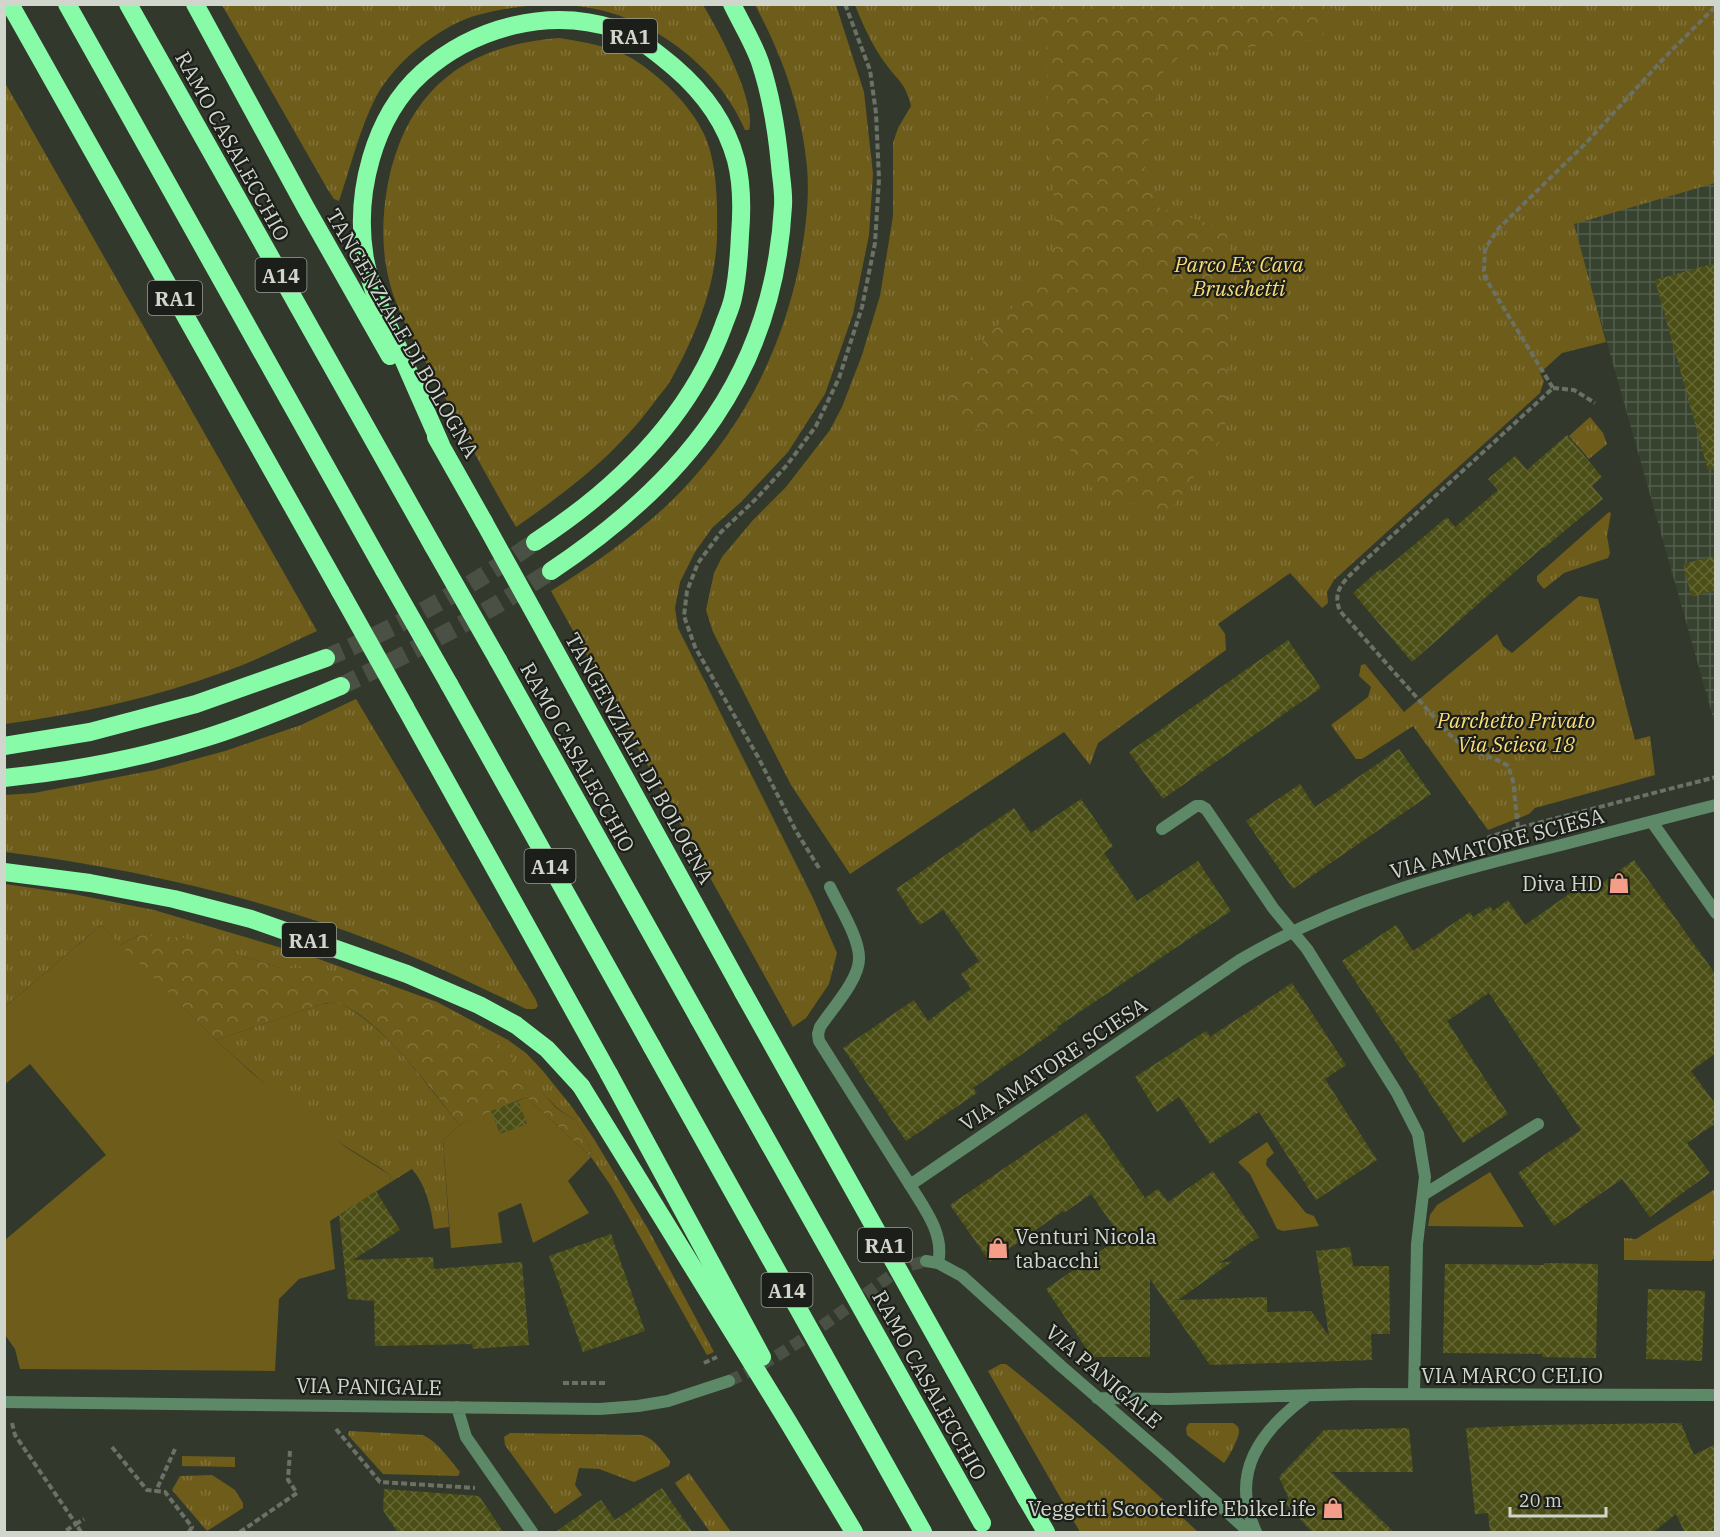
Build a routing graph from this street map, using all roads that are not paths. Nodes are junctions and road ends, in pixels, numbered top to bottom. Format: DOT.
graph roads {
  1 [pos="10,4"];
  2 [pos="67,4"];
  3 [pos="128,4"];
  4 [pos="195,4"];
  5 [pos="732,4"];
  6 [pos="441,445"];
  7 [pos="536,542"];
  8 [pos="551,571"];
  9 [pos="326,658"];
  10 [pos="341,686"];
  11 [pos="4,746"];
  12 [pos="4,778"];
  13 [pos="1716,805"];
  14 [pos="1652,822"];
  15 [pos="1162,829"];
  16 [pos="4,872"];
  17 [pos="830,887"];
  18 [pos="1716,913"];
  19 [pos="1292,932"];
  20 [pos="1538,1124"];
  21 [pos="910,1185"];
  22 [pos="1424,1195"];
  23 [pos="729,1381"];
  24 [pos="1414,1394"];
  25 [pos="1716,1395"];
  26 [pos="1308,1396"];
  27 [pos="1097,1398"];
  28 [pos="4,1402"];
  29 [pos="457,1407"];
  30 [pos="532,1533"];
  31 [pos="855,1533"];
  32 [pos="923,1533"];
  33 [pos="988,1533"];
  34 [pos="1046,1533"];
  35 [pos="1249,1533"];
  36 [pos="1257,1533"];
  1 -- 31 [label="highway, RA1, bridge"];
  2 -- 32 [label="highway, A14, bridge"];
  3 -- 33 [label="highway, RAMO CASALECCHIO / A14, bridge"];
  4 -- 6 [label="highway, TANGENZIALE DI BOLOGNA / RA1"];
  5 -- 8 [label="highway"];
  6 -- 7 [label="highway, RA1"];
  6 -- 34 [label="highway, TANGENZIALE DI BOLOGNA / RA1, bridge"];
  9 -- 11 [label="highway"];
  10 -- 12 [label="highway"];
  13 -- 14 [label="street, VIA AMATORE SCIESA"];
  14 -- 18 [label="street"];
  14 -- 19 [label="street, VIA AMATORE SCIESA"];
  15 -- 19 [label="street"];
  16 -- 31 [label="highway, RA1, bridge"];
  17 -- 21 [label="street"];
  19 -- 21 [label="street, VIA AMATORE SCIESA"];
  19 -- 22 [label="street"];
  20 -- 22 [label="street"];
  21 -- 27 [label="street, VIA PANIGALE"];
  22 -- 24 [label="street"];
  23 -- 29 [label="street, VIA PANIGALE"];
  24 -- 25 [label="street, VIA MARCO CELIO"];
  24 -- 26 [label="street, VIA MARCO CELIO"];
  26 -- 27 [label="street, VIA MARCO CELIO"];
  26 -- 36 [label="street"];
  27 -- 35 [label="street, VIA PANIGALE"];
  28 -- 29 [label="street, VIA PANIGALE"];
  29 -- 30 [label="street"];
}
